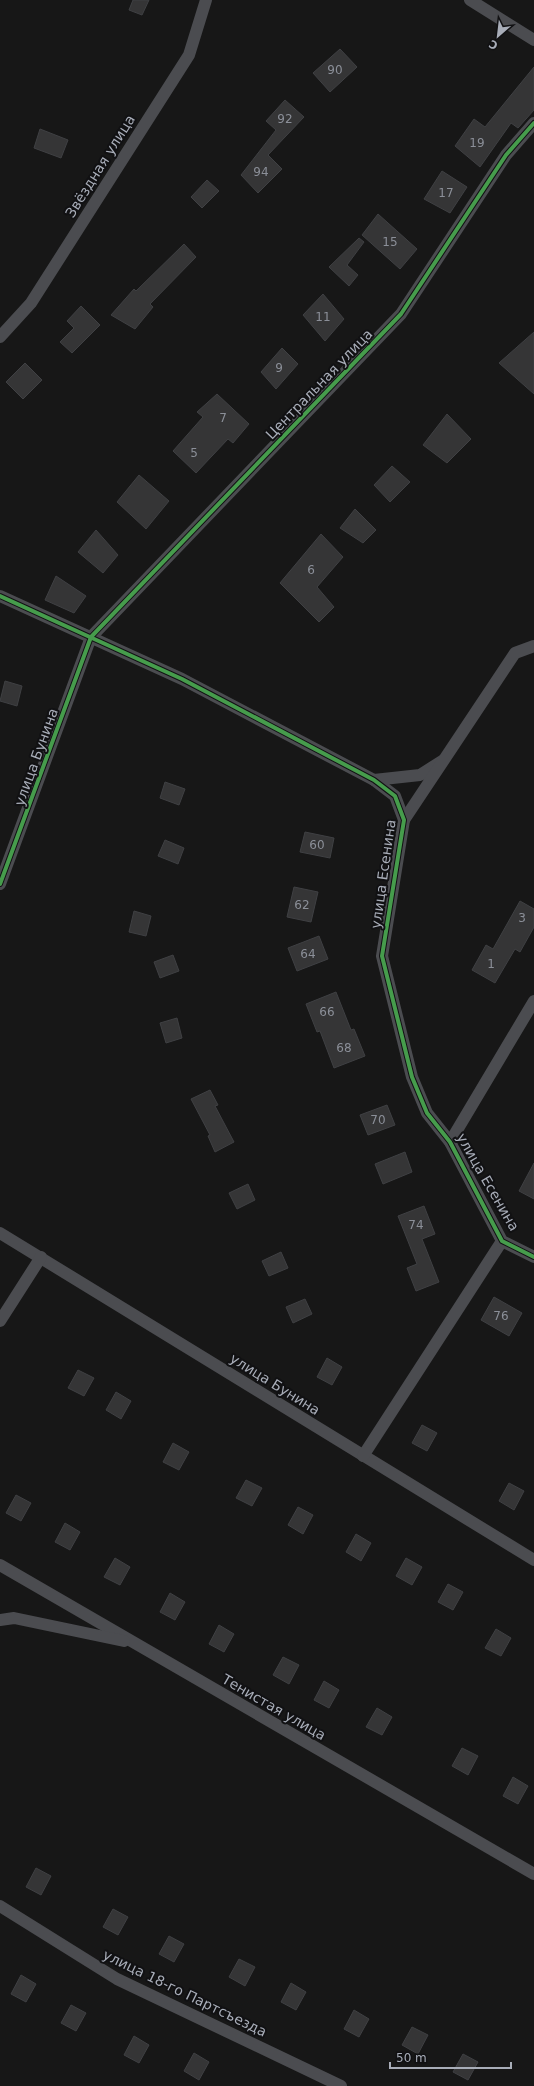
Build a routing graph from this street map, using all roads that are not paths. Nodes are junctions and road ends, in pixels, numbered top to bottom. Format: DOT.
graph roads {
  1 [pos="206,0"];
  2 [pos="470,0"];
  3 [pos="534,40"];
  4 [pos="534,123"];
  5 [pos="0,337"];
  6 [pos="0,596"];
  7 [pos="91,637"];
  8 [pos="534,646"];
  9 [pos="447,758"];
  10 [pos="374,780"];
  11 [pos="404,820"];
  12 [pos="0,884"];
  13 [pos="534,1001"];
  14 [pos="450,1142"];
  15 [pos="0,1234"];
  16 [pos="502,1241"];
  17 [pos="41,1257"];
  18 [pos="534,1257"];
  19 [pos="0,1321"];
  20 [pos="363,1456"];
  21 [pos="534,1560"];
  22 [pos="0,1565"];
  23 [pos="0,1620"];
  24 [pos="136,1644"];
  25 [pos="534,1874"];
  26 [pos="0,1906"];
  27 [pos="342,2086"];
  1 -- 5 [label="street, Звёздная улица"];
  2 -- 3 [label="street"];
  4 -- 7 [label="street, Центральная улица"];
  6 -- 7 [label="street, улица Есенина"];
  7 -- 10 [label="street, улица Есенина"];
  7 -- 12 [label="street, улица Бунина"];
  8 -- 9 [label="street"];
  9 -- 10 [label="street"];
  9 -- 11 [label="street"];
  10 -- 11 [label="street, улица Есенина"];
  11 -- 14 [label="street, улица Есенина"];
  13 -- 14 [label="street"];
  14 -- 16 [label="street, улица Есенина"];
  15 -- 17 [label="street, улица Бунина"];
  16 -- 18 [label="street, улица Есенина"];
  16 -- 20 [label="street"];
  17 -- 19 [label="street"];
  17 -- 20 [label="street, улица Бунина"];
  20 -- 21 [label="street, улица Бунина"];
  22 -- 24 [label="street, Тенистая улица"];
  23 -- 24 [label="street"];
  24 -- 25 [label="street, Тенистая улица"];
  26 -- 27 [label="street, улица 18-го Партсъезда"];
}
